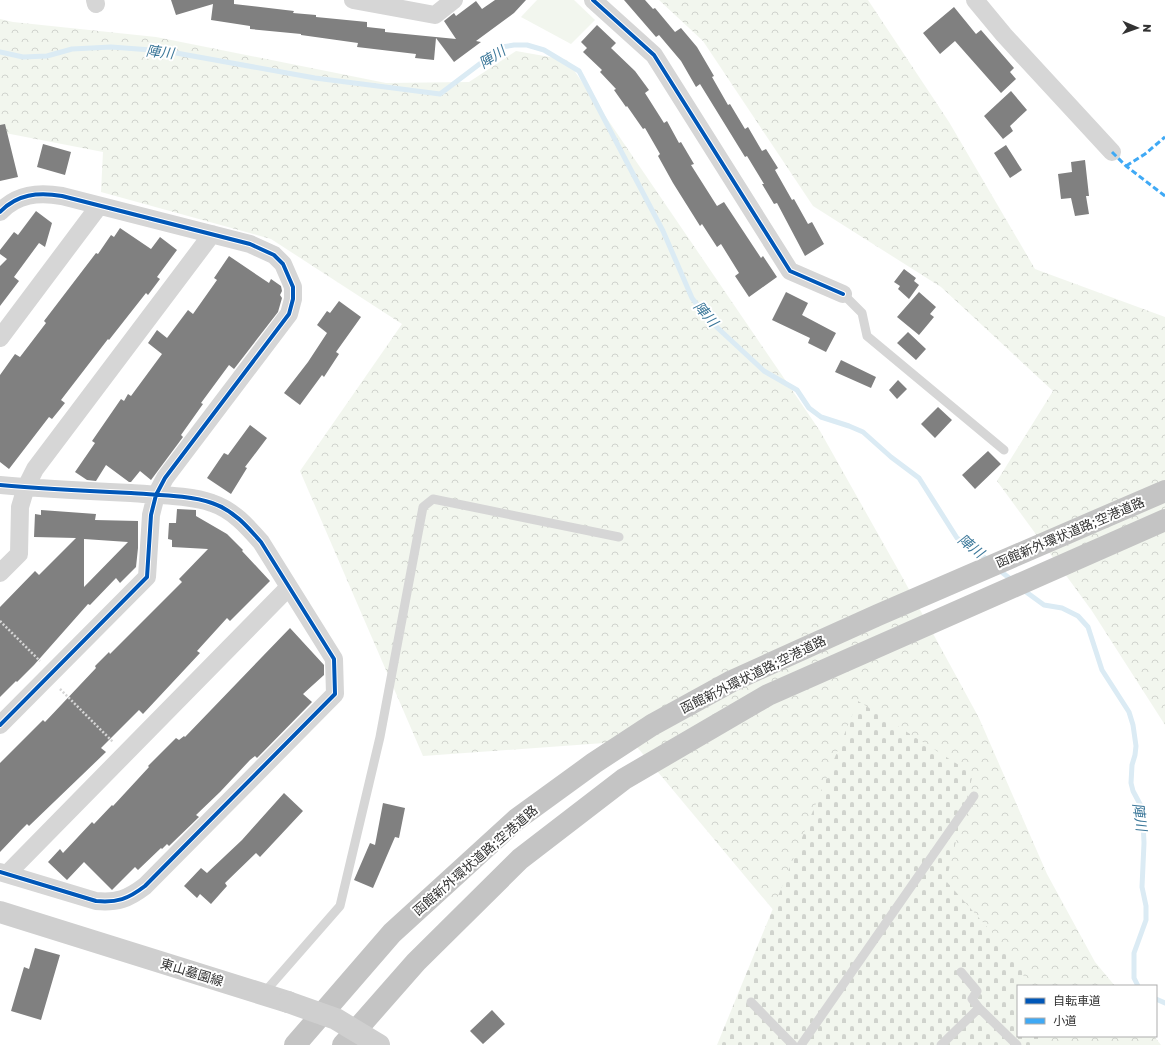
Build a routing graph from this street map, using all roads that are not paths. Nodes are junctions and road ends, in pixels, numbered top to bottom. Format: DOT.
graph roads {
  1 [pos="353,0"];
  2 [pos="454,0"];
  3 [pos="593,0"];
  4 [pos="975,0"];
  5 [pos="1112,152"];
  6 [pos="99,206"];
  7 [pos="0,212"];
  8 [pos="212,234"];
  9 [pos="843,294"];
  10 [pos="0,338"];
  11 [pos="1004,450"];
  12 [pos="0,485"];
  13 [pos="26,487"];
  14 [pos="1165,491"];
  15 [pos="156,495"];
  16 [pos="1165,520"];
  17 [pos="619,537"];
  18 [pos="0,573"];
  19 [pos="288,588"];
  20 [pos="0,725"];
  21 [pos="974,796"];
  22 [pos="3,873"];
  23 [pos="0,912"];
  24 [pos="961,972"];
  25 [pos="263,994"];
  26 [pos="751,1002"];
  27 [pos="979,1008"];
  28 [pos="295,1045"];
  29 [pos="343,1045"];
  30 [pos="379,1045"];
  31 [pos="793,1045"];
  32 [pos="801,1045"];
  33 [pos="941,1045"];
  34 [pos="1017,1045"];
  1 -- 2 [label="street"];
  3 -- 9 [label="street"];
  4 -- 5 [label="street"];
  6 -- 7 [label="street"];
  6 -- 8 [label="street"];
  6 -- 10 [label="street"];
  8 -- 13 [label="street"];
  8 -- 15 [label="street"];
  9 -- 11 [label="lane"];
  12 -- 13 [label="street"];
  13 -- 15 [label="street"];
  13 -- 18 [label="street"];
  14 -- 28 [label="highway, 函館新外環状道路;空港道路"];
  15 -- 19 [label="street"];
  15 -- 20 [label="street"];
  16 -- 29 [label="highway, 函館新外環状道路;空港道路"];
  17 -- 25 [label="lane"];
  19 -- 22 [label="street"];
  19 -- 22 [label="street"];
  21 -- 32 [label="lane"];
  23 -- 25 [label="street, 東山墓園線"];
  24 -- 27 [label="lane"];
  25 -- 30 [label="street, 東山墓園線, bridge"];
  26 -- 31 [label="lane"];
  27 -- 33 [label="lane"];
  27 -- 34 [label="lane"];
}
